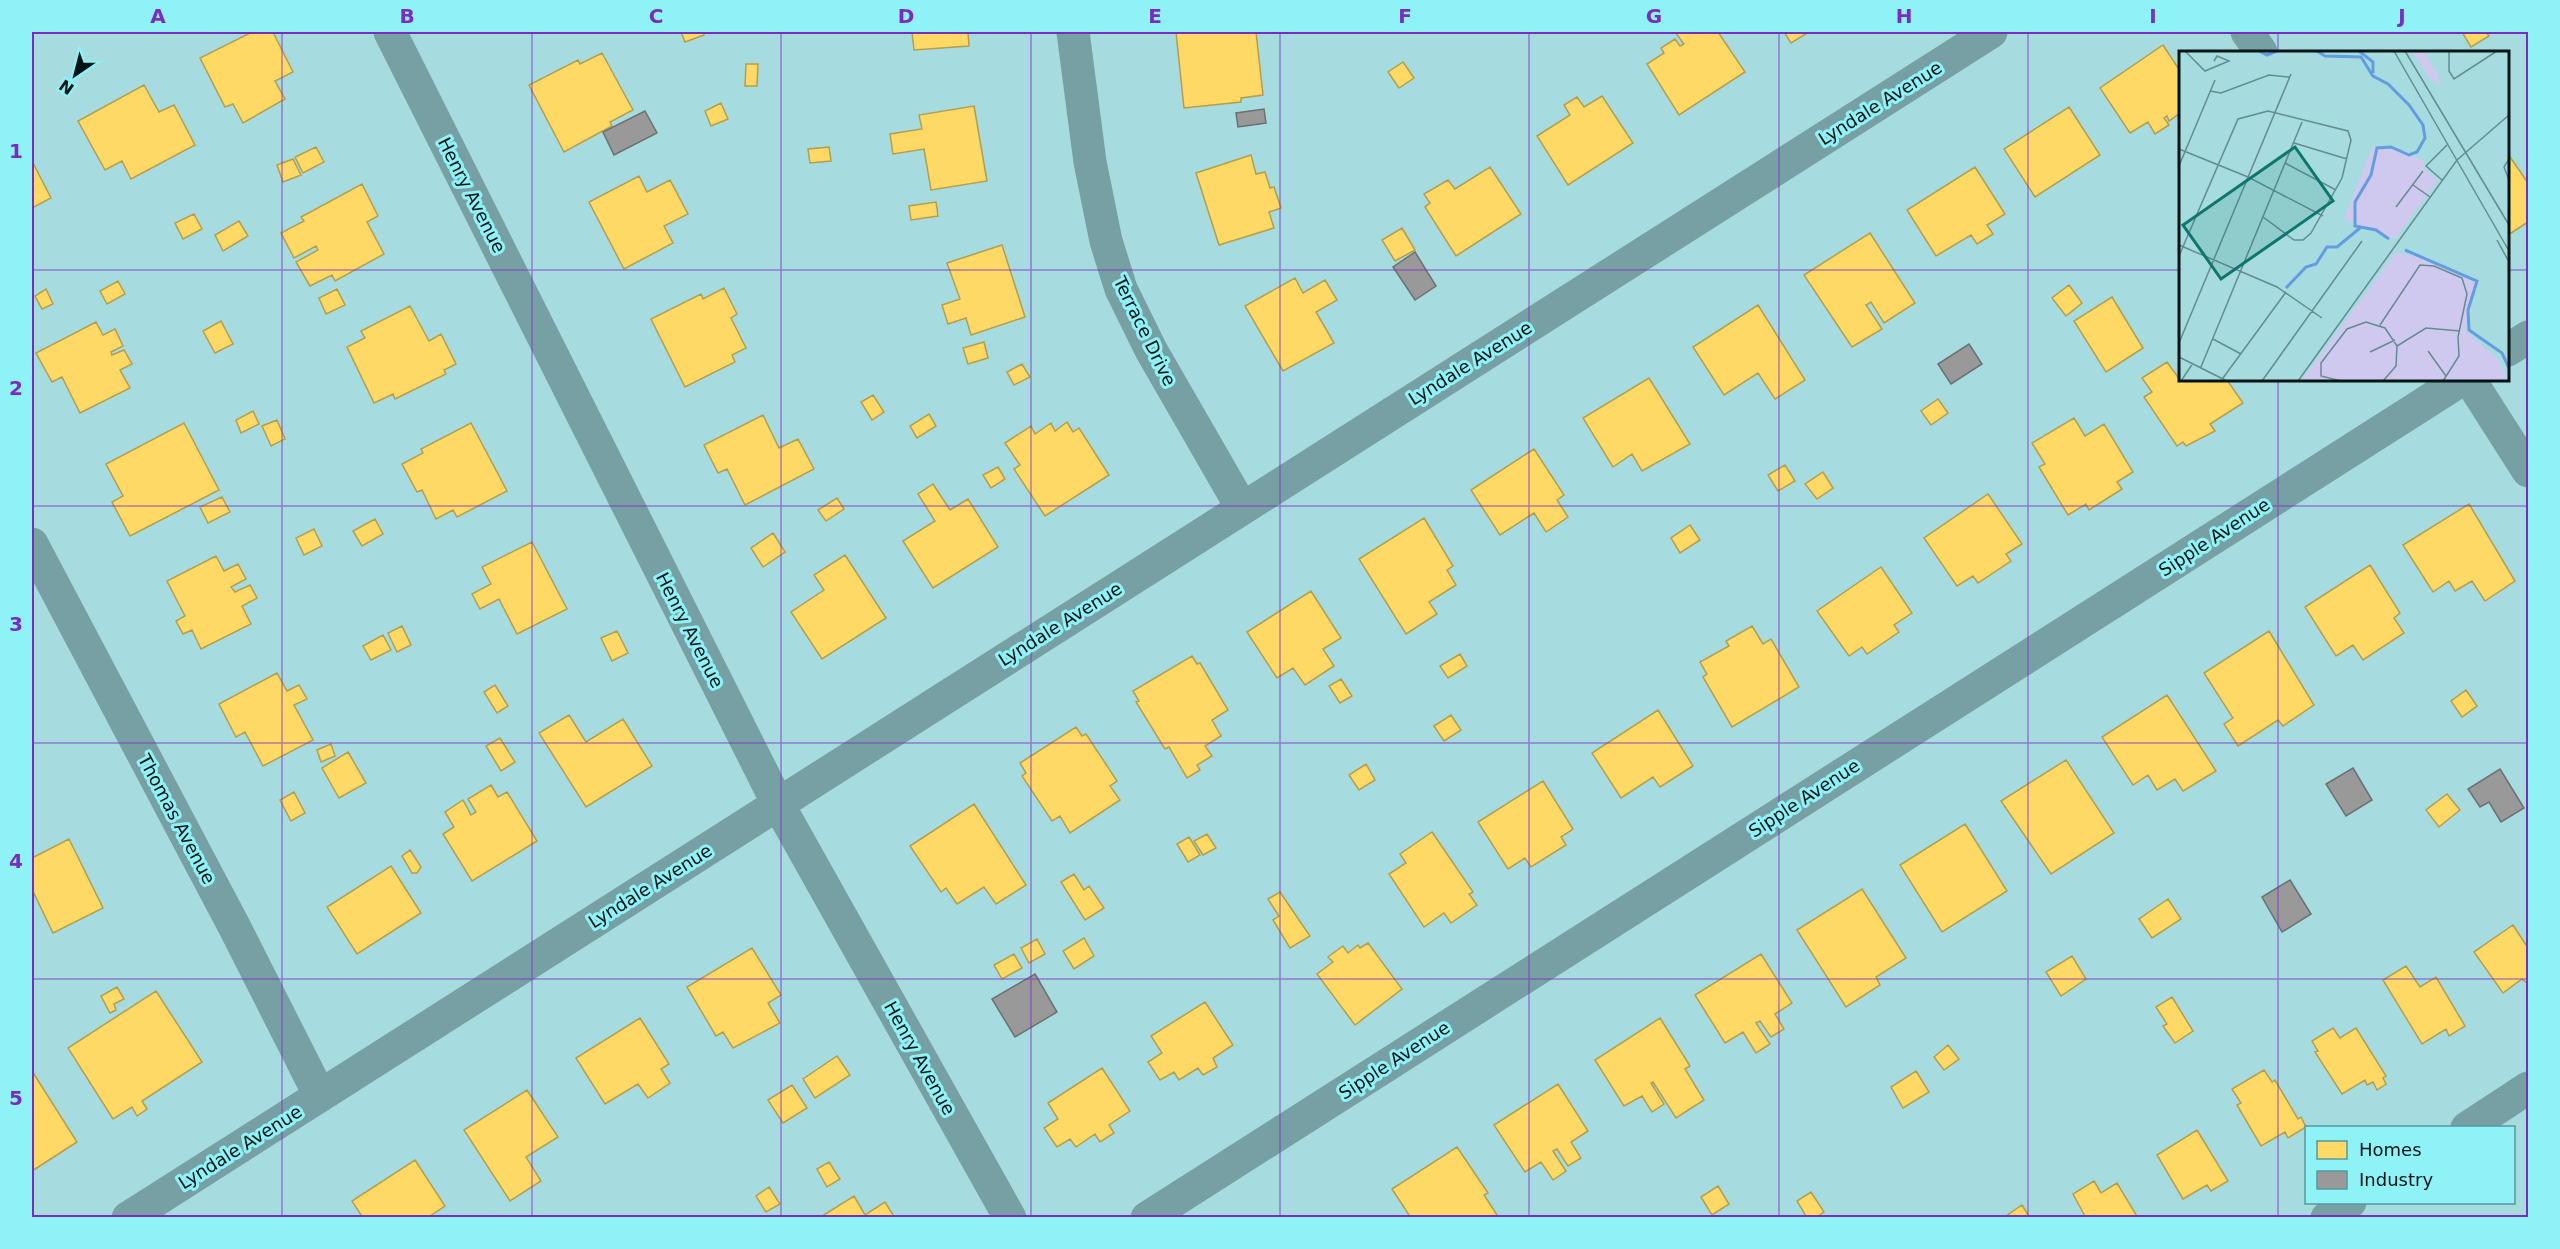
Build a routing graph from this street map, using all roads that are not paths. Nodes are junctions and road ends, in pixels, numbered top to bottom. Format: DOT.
graph roads {
  1 [pos="390,32"];
  2 [pos="1073,32"];
  3 [pos="1991,32"];
  4 [pos="2247,32"];
  5 [pos="2259,51"];
  6 [pos="2529,337"];
  7 [pos="2509,349"];
  8 [pos="2459,381"];
  9 [pos="2471,381"];
  10 [pos="2529,471"];
  11 [pos="1242,508"];
  12 [pos="32,544"];
  13 [pos="777,804"];
  14 [pos="2529,1088"];
  15 [pos="320,1096"];
  16 [pos="2470,1126"];
  17 [pos="2348,1204"];
  18 [pos="128,1218"];
  19 [pos="1010,1218"];
  20 [pos="1147,1218"];
  21 [pos="2327,1218"];
  1 -- 13 [label="street, Henry Avenue"];
  2 -- 11 [label="street, Terrace Drive"];
  3 -- 11 [label="street, Lyndale Avenue"];
  4 -- 5 [label="street"];
  6 -- 7 [label="street"];
  8 -- 20 [label="street, Sipple Avenue"];
  9 -- 10 [label="street"];
  11 -- 13 [label="street, Lyndale Avenue"];
  12 -- 15 [label="street, Thomas Avenue"];
  13 -- 15 [label="street, Lyndale Avenue"];
  13 -- 19 [label="street, Henry Avenue"];
  14 -- 16 [label="street"];
  15 -- 18 [label="street, Lyndale Avenue"];
  17 -- 21 [label="street"];
}
